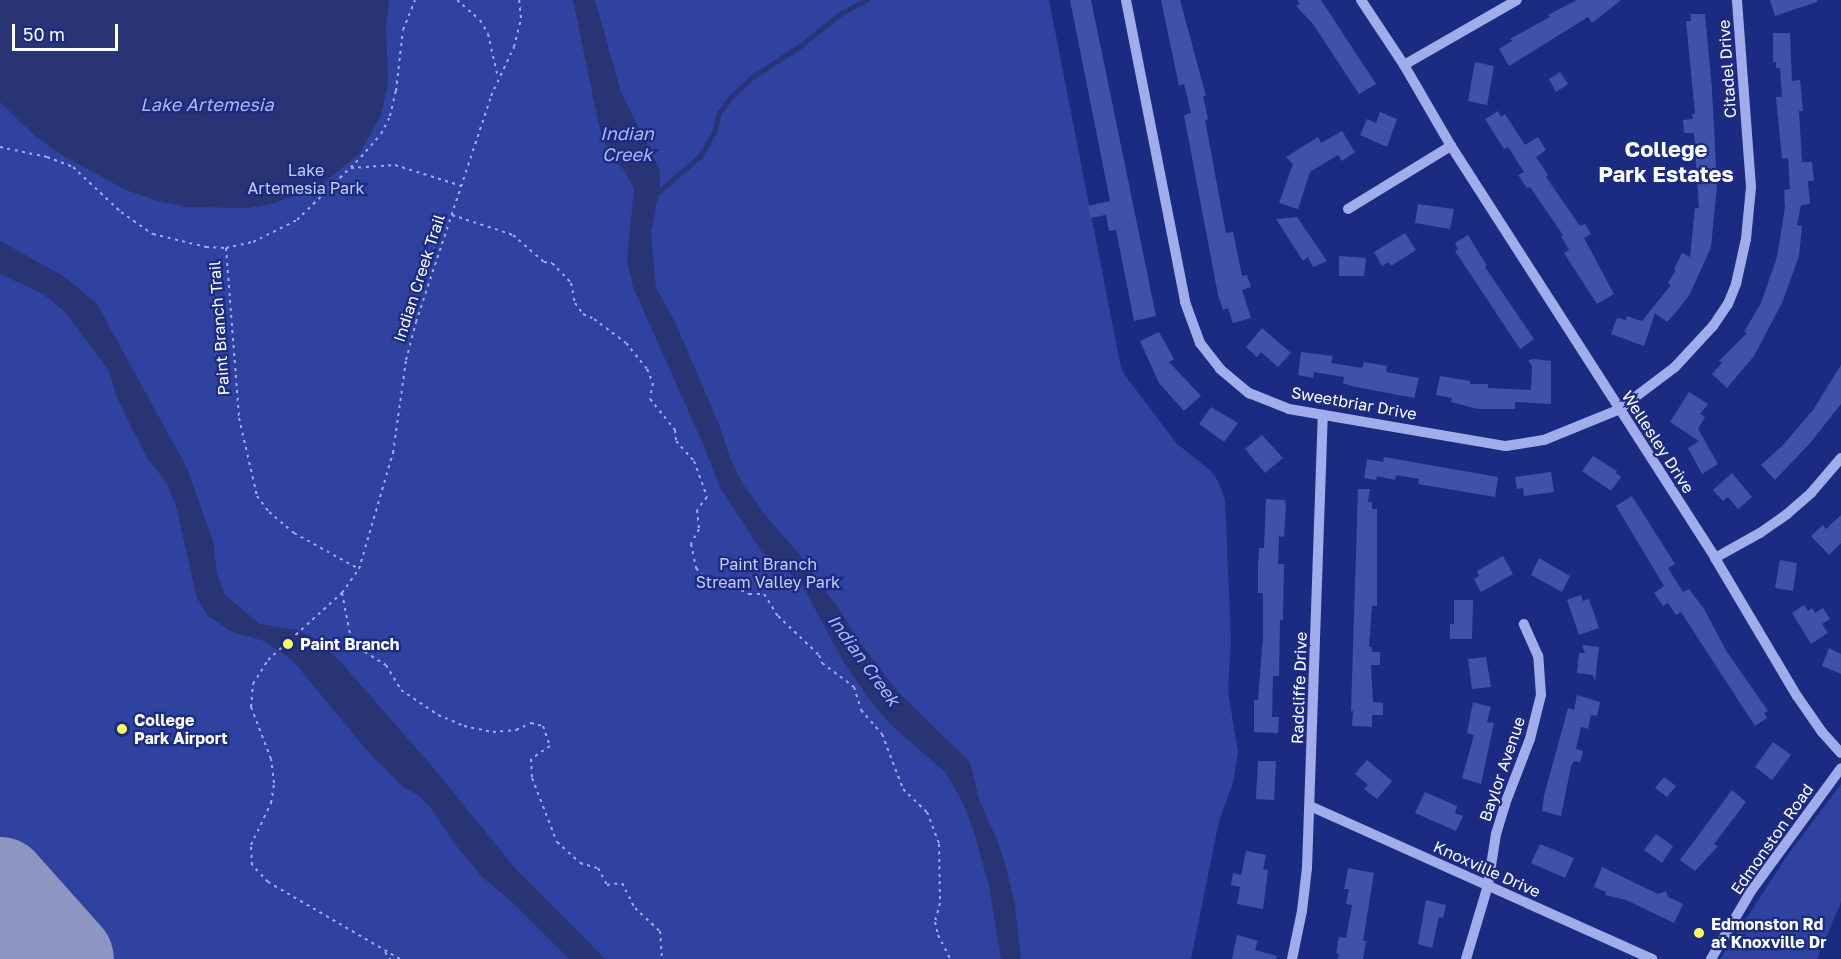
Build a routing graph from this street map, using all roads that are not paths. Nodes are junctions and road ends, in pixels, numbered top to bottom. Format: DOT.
graph roads {
  1 [pos="1126,0"];
  2 [pos="1361,0"];
  3 [pos="1517,0"];
  4 [pos="1737,0"];
  5 [pos="1404,65"];
  6 [pos="1451,146"];
  7 [pos="1348,209"];
  8 [pos="1618,410"];
  9 [pos="1323,417"];
  10 [pos="1841,458"];
  11 [pos="1715,558"];
  12 [pos="1524,624"];
  13 [pos="1841,753"];
  14 [pos="1841,768"];
  15 [pos="1310,806"];
  16 [pos="1488,885"];
  17 [pos="1292,959"];
  18 [pos="1467,959"];
  19 [pos="1652,959"];
  20 [pos="1710,959"];
  1 -- 9 [label="street, Sweetbriar Drive"];
  2 -- 5 [label="street, Wellesley Drive"];
  3 -- 5 [label="street"];
  4 -- 8 [label="street, Citadel Drive"];
  5 -- 6 [label="street, Wellesley Drive"];
  6 -- 7 [label="street"];
  6 -- 8 [label="street, Wellesley Drive"];
  8 -- 9 [label="street, Sweetbriar Drive"];
  8 -- 11 [label="street, Wellesley Drive"];
  9 -- 15 [label="street, Radcliffe Drive"];
  10 -- 11 [label="street"];
  11 -- 13 [label="street, Wellesley Drive"];
  12 -- 16 [label="street, Baylor Avenue"];
  14 -- 20 [label="street, Edmonston Road"];
  15 -- 16 [label="street, Knoxville Drive"];
  15 -- 17 [label="street, Radcliffe Drive"];
  16 -- 18 [label="street, Baylor Avenue"];
  16 -- 19 [label="street, Knoxville Drive"];
}
